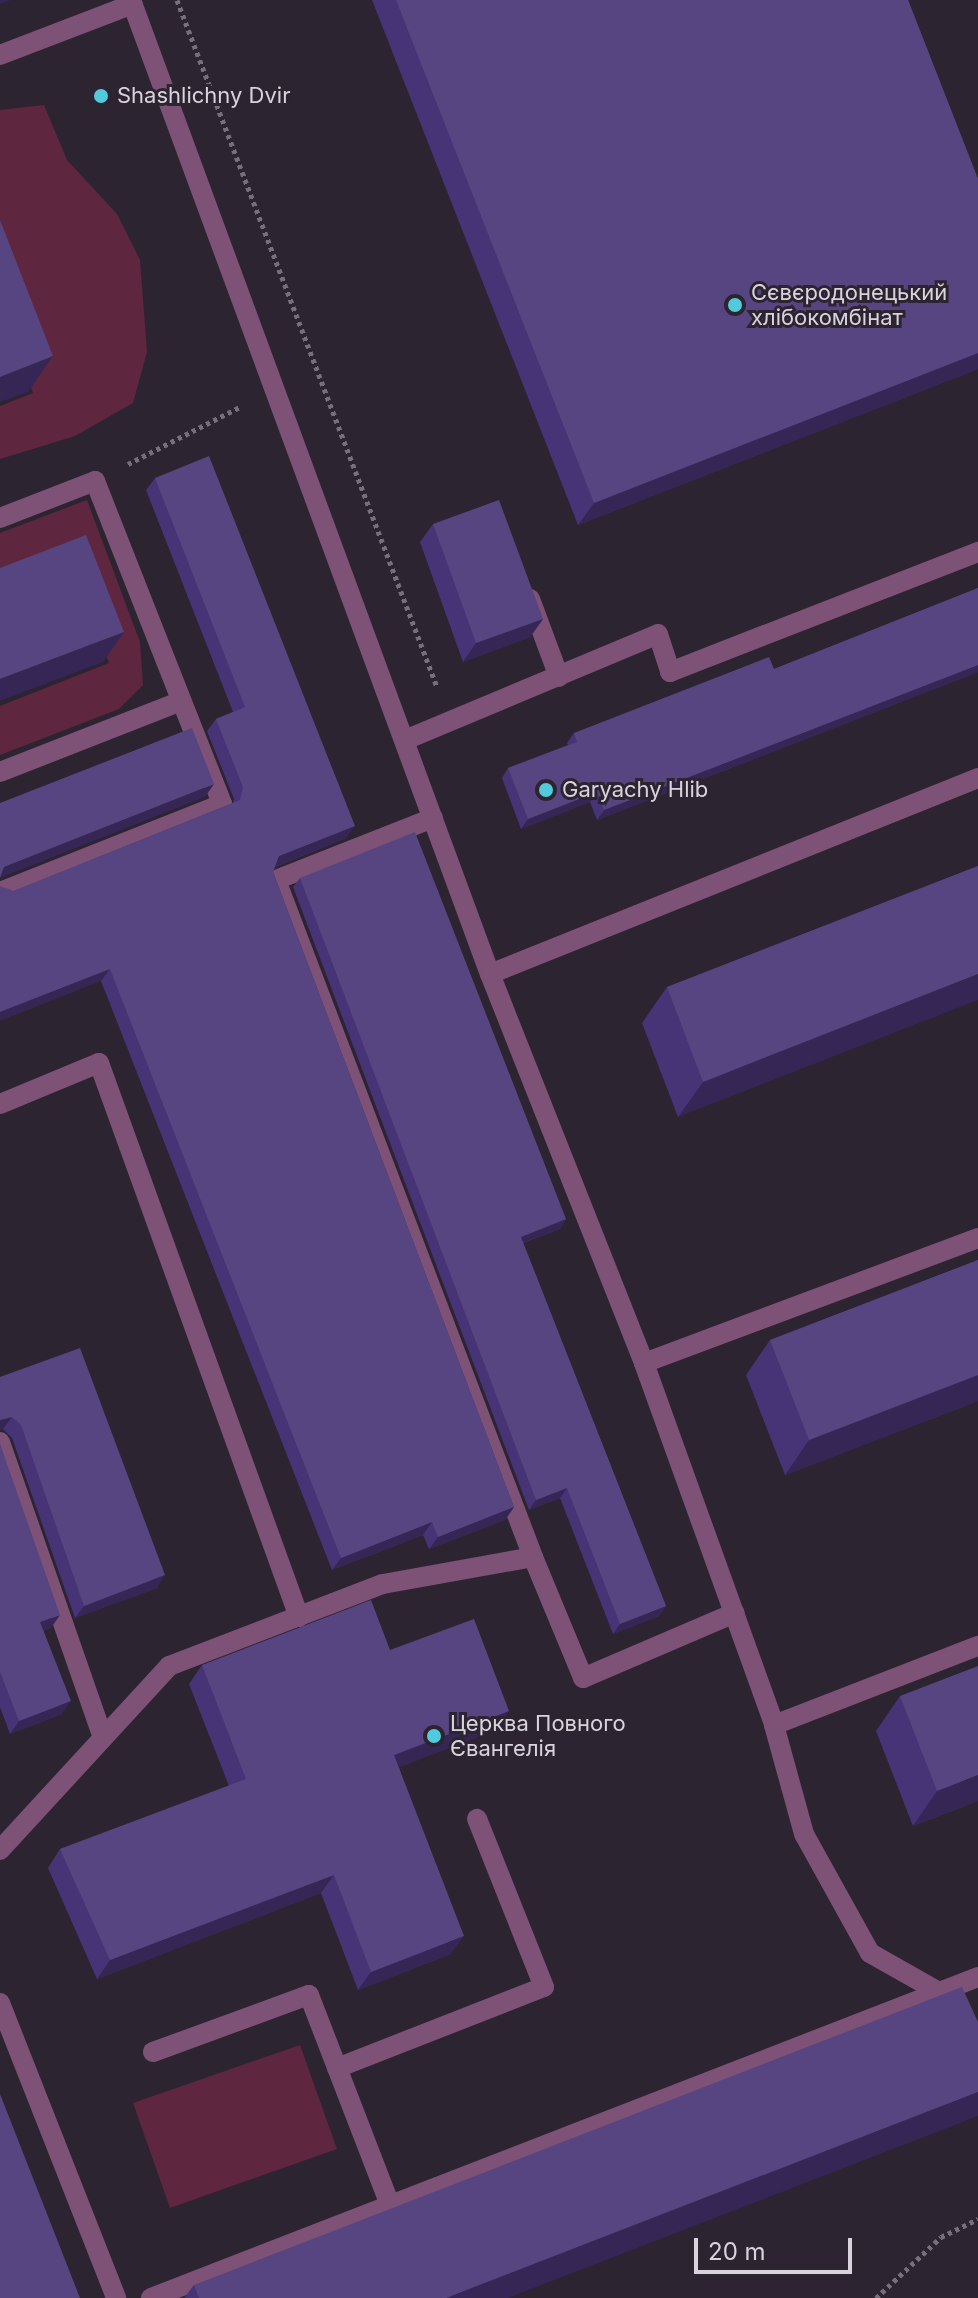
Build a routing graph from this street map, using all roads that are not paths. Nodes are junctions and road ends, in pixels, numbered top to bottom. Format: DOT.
graph roads {
  1 [pos="132,2"];
  2 [pos="0,55"];
  3 [pos="0,518"];
  4 [pos="978,552"];
  5 [pos="521,575"];
  6 [pos="559,677"];
  7 [pos="181,701"];
  8 [pos="405,740"];
  9 [pos="0,772"];
  10 [pos="978,778"];
  11 [pos="433,818"];
  12 [pos="0,892"];
  13 [pos="490,974"];
  14 [pos="0,1104"];
  15 [pos="978,1238"];
  16 [pos="644,1363"];
  17 [pos="0,1442"];
  18 [pos="533,1557"];
  19 [pos="735,1613"];
  20 [pos="299,1617"];
  21 [pos="978,1646"];
  22 [pos="774,1725"];
  23 [pos="103,1738"];
  24 [pos="477,1819"];
  25 [pos="0,1850"];
  26 [pos="978,1977"];
  27 [pos="939,1992"];
  28 [pos="0,2003"];
  29 [pos="153,2052"];
  30 [pos="978,2064"];
  31 [pos="337,2068"];
  32 [pos="390,2205"];
  33 [pos="116,2298"];
  34 [pos="151,2298"];
  1 -- 2 [label="street"];
  1 -- 8 [label="street"];
  3 -- 7 [label="street"];
  4 -- 6 [label="street"];
  5 -- 6 [label="street"];
  6 -- 8 [label="street"];
  7 -- 9 [label="street"];
  7 -- 12 [label="street"];
  8 -- 11 [label="street"];
  10 -- 13 [label="street"];
  11 -- 13 [label="street"];
  11 -- 18 [label="street"];
  13 -- 16 [label="street"];
  14 -- 20 [label="street"];
  15 -- 16 [label="street"];
  16 -- 19 [label="street"];
  17 -- 23 [label="street"];
  18 -- 19 [label="street"];
  18 -- 20 [label="street"];
  19 -- 22 [label="street"];
  20 -- 23 [label="street"];
  21 -- 22 [label="street"];
  22 -- 27 [label="street"];
  23 -- 25 [label="street"];
  24 -- 31 [label="street"];
  26 -- 27 [label="street"];
  27 -- 30 [label="street"];
  27 -- 32 [label="street"];
  28 -- 33 [label="street"];
  29 -- 31 [label="street"];
  31 -- 32 [label="street"];
  32 -- 34 [label="street"];
}
